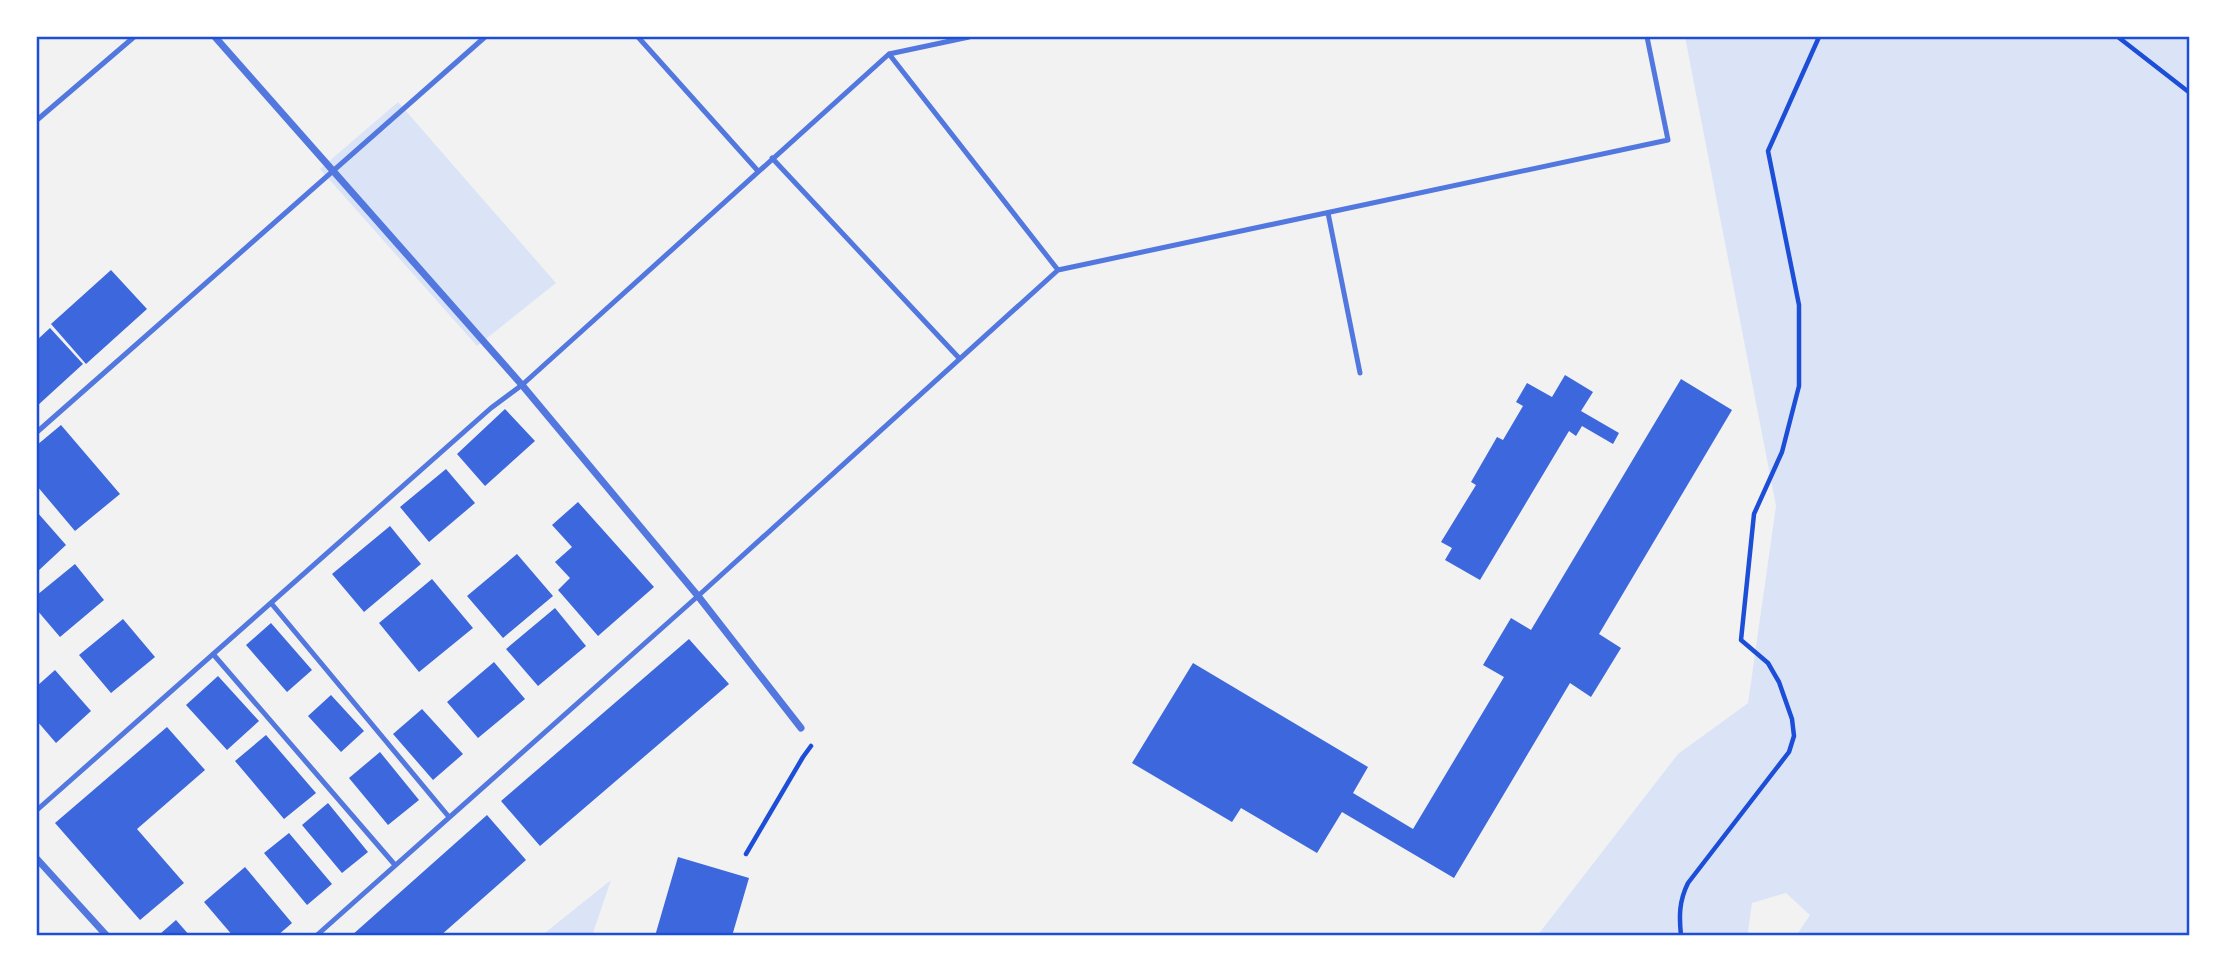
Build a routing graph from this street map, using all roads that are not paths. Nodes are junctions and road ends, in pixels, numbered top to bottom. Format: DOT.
graph roads {
  1 [pos="134,37"];
  2 [pos="215,37"];
  3 [pos="485,37"];
  4 [pos="638,37"];
  5 [pos="969,37"];
  6 [pos="1647,37"];
  7 [pos="889,54"];
  8 [pos="37,120"];
  9 [pos="772,158"];
  10 [pos="333,171"];
  11 [pos="758,171"];
  12 [pos="1328,213"];
  13 [pos="1058,270"];
  14 [pos="960,358"];
  15 [pos="1360,373"];
  16 [pos="522,385"];
  17 [pos="37,432"];
  18 [pos="698,596"];
  19 [pos="271,603"];
  20 [pos="213,654"];
  21 [pos="802,728"];
  22 [pos="37,810"];
  23 [pos="449,817"];
  24 [pos="37,859"];
  25 [pos="395,865"];
  26 [pos="107,936"];
  27 [pos="316,936"];
  1 -- 8 [label="lane"];
  2 -- 10 [label="street"];
  3 -- 10 [label="lane"];
  4 -- 11 [label="lane"];
  5 -- 7 [label="lane"];
  6 -- 12 [label="lane"];
  7 -- 9 [label="lane"];
  7 -- 13 [label="lane"];
  9 -- 11 [label="lane"];
  9 -- 14 [label="lane"];
  10 -- 16 [label="street"];
  10 -- 17 [label="lane"];
  11 -- 16 [label="lane"];
  12 -- 13 [label="lane"];
  12 -- 15 [label="lane"];
  13 -- 14 [label="lane"];
  14 -- 18 [label="lane"];
  16 -- 18 [label="street"];
  16 -- 19 [label="lane"];
  18 -- 21 [label="street"];
  18 -- 23 [label="lane"];
  19 -- 20 [label="lane"];
  19 -- 23 [label="lane"];
  20 -- 22 [label="lane"];
  20 -- 25 [label="lane"];
  23 -- 25 [label="lane"];
  24 -- 26 [label="street"];
  25 -- 27 [label="lane"];
}
